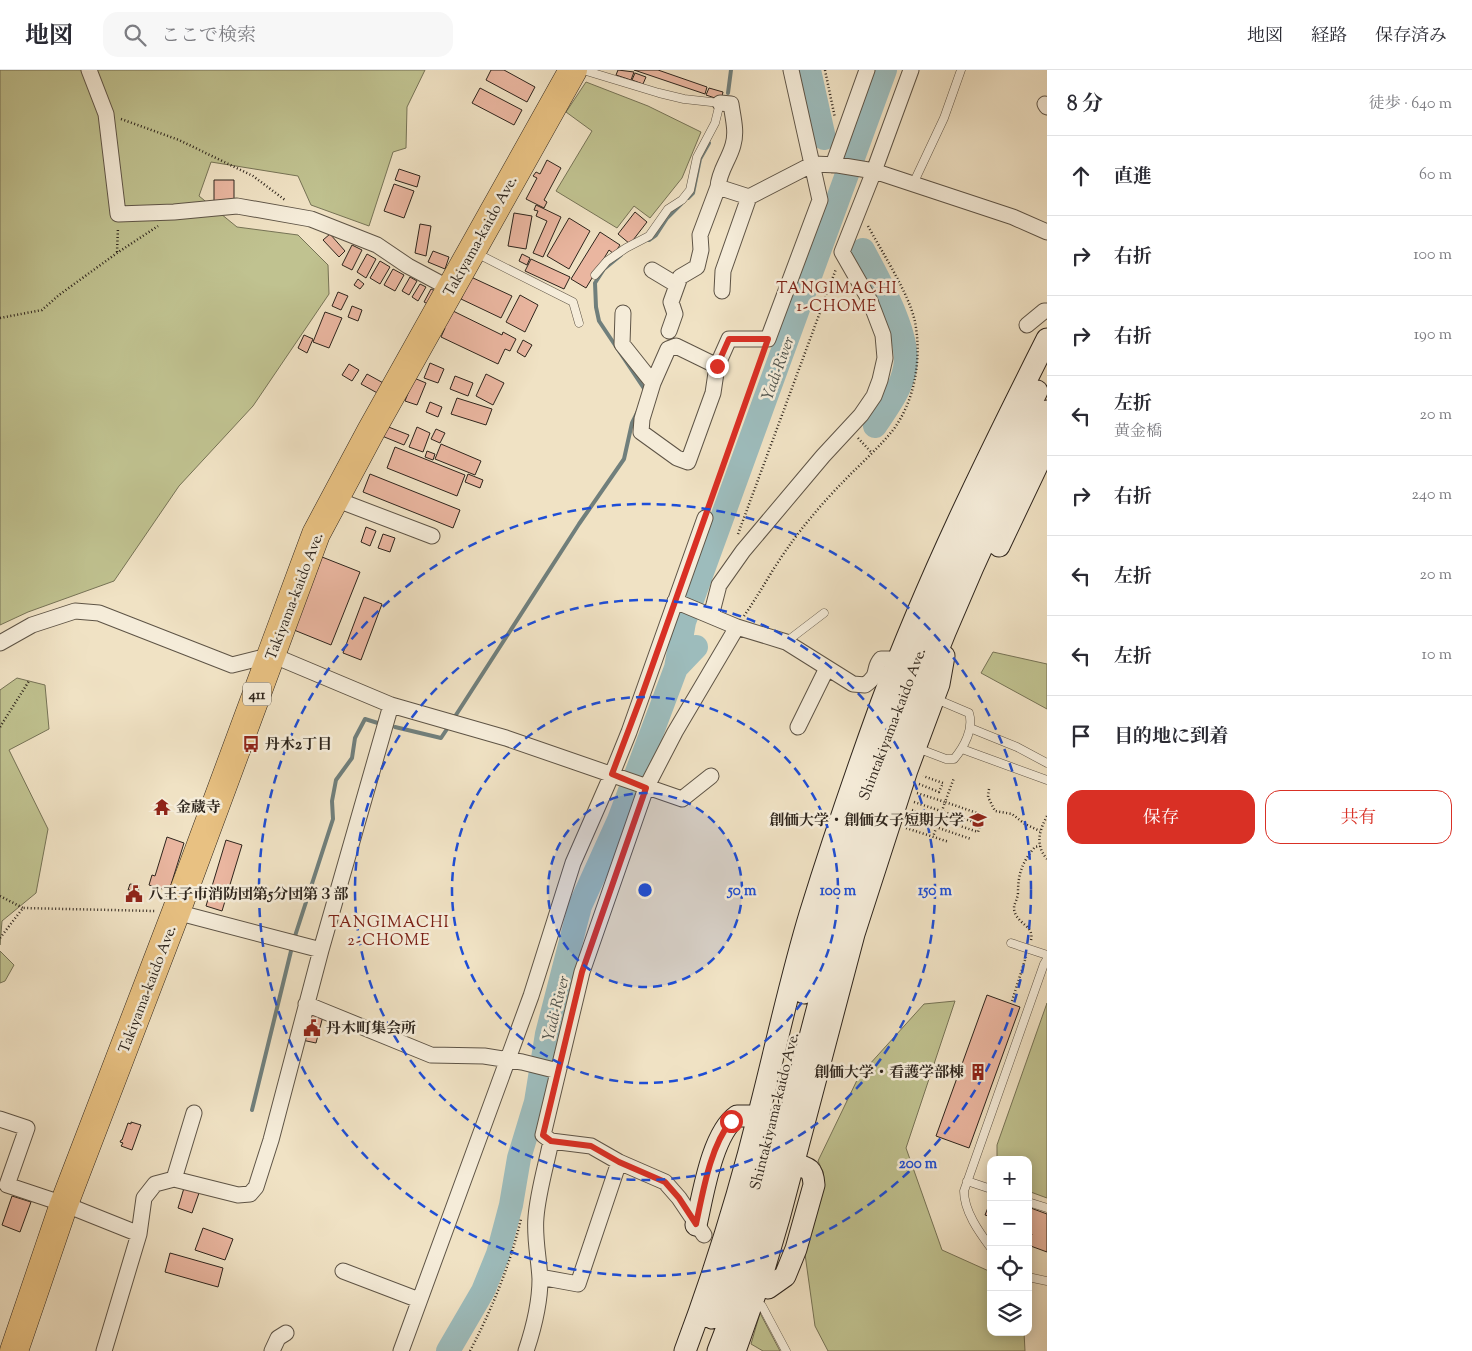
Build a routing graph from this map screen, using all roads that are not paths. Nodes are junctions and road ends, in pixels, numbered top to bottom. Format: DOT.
graph roads {
  1 [pos="89,70"];
  2 [pos="573,70"];
  3 [pos="583,70"];
  4 [pos="792,70"];
  5 [pos="867,70"];
  6 [pos="912,70"];
  7 [pos="961,70"];
  8 [pos="720,103"];
  9 [pos="813,164"];
  10 [pos="836,165"];
  11 [pos="871,170"];
  12 [pos="913,184"];
  13 [pos="718,187"];
  14 [pos="749,197"];
  15 [pos="1047,232"];
  16 [pos="472,250"];
  17 [pos="652,270"];
  18 [pos="595,276"];
  19 [pos="678,285"];
  20 [pos="451,289"];
  21 [pos="722,291"];
  22 [pos="1047,311"];
  23 [pos="622,314"];
  24 [pos="579,323"];
  25 [pos="1027,325"];
  26 [pos="669,331"];
  27 [pos="1047,339"];
  28 [pos="717,366"];
  29 [pos="1047,371"];
  30 [pos="653,383"];
  31 [pos="1047,411"];
  32 [pos="1047,444"];
  33 [pos="334,499"];
  34 [pos="705,518"];
  35 [pos="432,536"];
  36 [pos="962,592"];
  37 [pos="677,602"];
  38 [pos="824,613"];
  39 [pos="707,614"];
  40 [pos="949,624"];
  41 [pos="737,627"];
  42 [pos="786,642"];
  43 [pos="0,643"];
  44 [pos="272,655"];
  45 [pos="898,664"];
  46 [pos="827,668"];
  47 [pos="934,698"];
  48 [pos="391,705"];
  49 [pos="798,727"];
  50 [pos="970,728"];
  51 [pos="915,747"];
  52 [pos="962,749"];
  53 [pos="1047,764"];
  54 [pos="615,776"];
  55 [pos="710,776"];
  56 [pos="1047,780"];
  57 [pos="645,787"];
  58 [pos="176,912"];
  59 [pos="1011,943"];
  60 [pos="321,950"];
  61 [pos="1047,957"];
  62 [pos="306,1004"];
  63 [pos="515,1061"];
  64 [pos="554,1070"];
  65 [pos="194,1114"];
  66 [pos="759,1116"];
  67 [pos="0,1119"];
  68 [pos="551,1141"];
  69 [pos="619,1162"];
  70 [pos="794,1164"];
  71 [pos="174,1179"];
  72 [pos="967,1181"];
  73 [pos="987,1188"];
  74 [pos="1032,1203"];
  75 [pos="64,1204"];
  76 [pos="1047,1208"];
  77 [pos="700,1230"];
  78 [pos="138,1234"];
  79 [pos="990,1246"];
  80 [pos="343,1271"];
  81 [pos="540,1277"];
  82 [pos="1032,1278"];
  83 [pos="1047,1281"];
  84 [pos="765,1297"];
  85 [pos="419,1300"];
  86 [pos="286,1333"];
  87 [pos="735,1350"];
  88 [pos="14,1351"];
  89 [pos="104,1351"];
  90 [pos="272,1351"];
  91 [pos="401,1351"];
  92 [pos="526,1351"];
  93 [pos="684,1351"];
  94 [pos="700,1351"];
  95 [pos="786,1351"];
  1 -- 20 [label="street"];
  2 -- 16 [label="highway, Takiyama-kaido Ave. / 411"];
  3 -- 8 [label="lane"];
  4 -- 9 [label="street"];
  5 -- 10 [label="street"];
  6 -- 11 [label="street"];
  7 -- 12 [label="lane"];
  8 -- 13 [label="street"];
  8 -- 18 [label="lane"];
  9 -- 10 [label="street"];
  9 -- 14 [label="street"];
  9 -- 28 [label="street"];
  10 -- 11 [label="street"];
  11 -- 12 [label="street"];
  11 -- 39 [label="street"];
  12 -- 15 [label="street"];
  13 -- 14 [label="street"];
  13 -- 19 [label="street"];
  14 -- 21 [label="street"];
  16 -- 20 [label="highway, Takiyama-kaido Ave. / 411"];
  16 -- 24 [label="lane"];
  17 -- 19 [label="street"];
  19 -- 26 [label="street"];
  20 -- 33 [label="highway, Takiyama-kaido Ave. / 411"];
  22 -- 25 [label="street"];
  23 -- 30 [label="street"];
  27 -- 45 [label="main road"];
  28 -- 30 [label="street"];
  28 -- 30 [label="street"];
  29 -- 94 [label="main road, Shintakiyama-kaido Ave."];
  31 -- 36 [label="main road, Shintakiyama-kaido Ave."];
  32 -- 36 [label="main road"];
  33 -- 35 [label="street"];
  33 -- 44 [label="highway, Takiyama-kaido Ave. / 411"];
  34 -- 37 [label="street"];
  36 -- 40 [label="main road, Shintakiyama-kaido Ave."];
  37 -- 39 [label="street"];
  37 -- 54 [label="street"];
  38 -- 42 [label="lane"];
  39 -- 41 [label="street"];
  40 -- 47 [label="main road"];
  40 -- 87 [label="main road, Shintakiyama-kaido Ave."];
  41 -- 42 [label="street"];
  41 -- 57 [label="street"];
  42 -- 46 [label="street"];
  43 -- 44 [label="street"];
  44 -- 48 [label="street"];
  44 -- 58 [label="highway, Takiyama-kaido Ave. / 411"];
  45 -- 46 [label="street"];
  45 -- 66 [label="main road"];
  46 -- 49 [label="street"];
  47 -- 50 [label="lane"];
  47 -- 51 [label="main road"];
  48 -- 54 [label="street"];
  48 -- 60 [label="street"];
  50 -- 52 [label="lane"];
  50 -- 53 [label="lane"];
  51 -- 52 [label="lane"];
  51 -- 70 [label="main road"];
  52 -- 56 [label="lane"];
  54 -- 57 [label="street"];
  54 -- 63 [label="street"];
  55 -- 57 [label="street"];
  57 -- 64 [label="street"];
  58 -- 60 [label="street"];
  58 -- 75 [label="highway, Takiyama-kaido Ave. / 411"];
  59 -- 61 [label="lane"];
  60 -- 62 [label="street"];
  61 -- 72 [label="lane"];
  62 -- 63 [label="street"];
  62 -- 71 [label="street"];
  63 -- 64 [label="street"];
  63 -- 85 [label="street"];
  64 -- 68 [label="street"];
  65 -- 71 [label="street"];
  66 -- 77 [label="main road"];
  66 -- 93 [label="main road"];
  67 -- 75 [label="street"];
  68 -- 69 [label="street"];
  68 -- 81 [label="street"];
  69 -- 77 [label="street"];
  69 -- 81 [label="street"];
  70 -- 84 [label="main road"];
  70 -- 87 [label="main road"];
  71 -- 78 [label="street"];
  72 -- 73 [label="lane"];
  72 -- 79 [label="lane"];
  74 -- 76 [label="lane"];
  75 -- 78 [label="street"];
  75 -- 88 [label="highway, Takiyama-kaido Ave. / 411"];
  78 -- 89 [label="street"];
  80 -- 85 [label="street"];
  81 -- 92 [label="street"];
  82 -- 83 [label="lane"];
  84 -- 95 [label="lane"];
  85 -- 91 [label="street"];
  86 -- 90 [label="street"];
}
